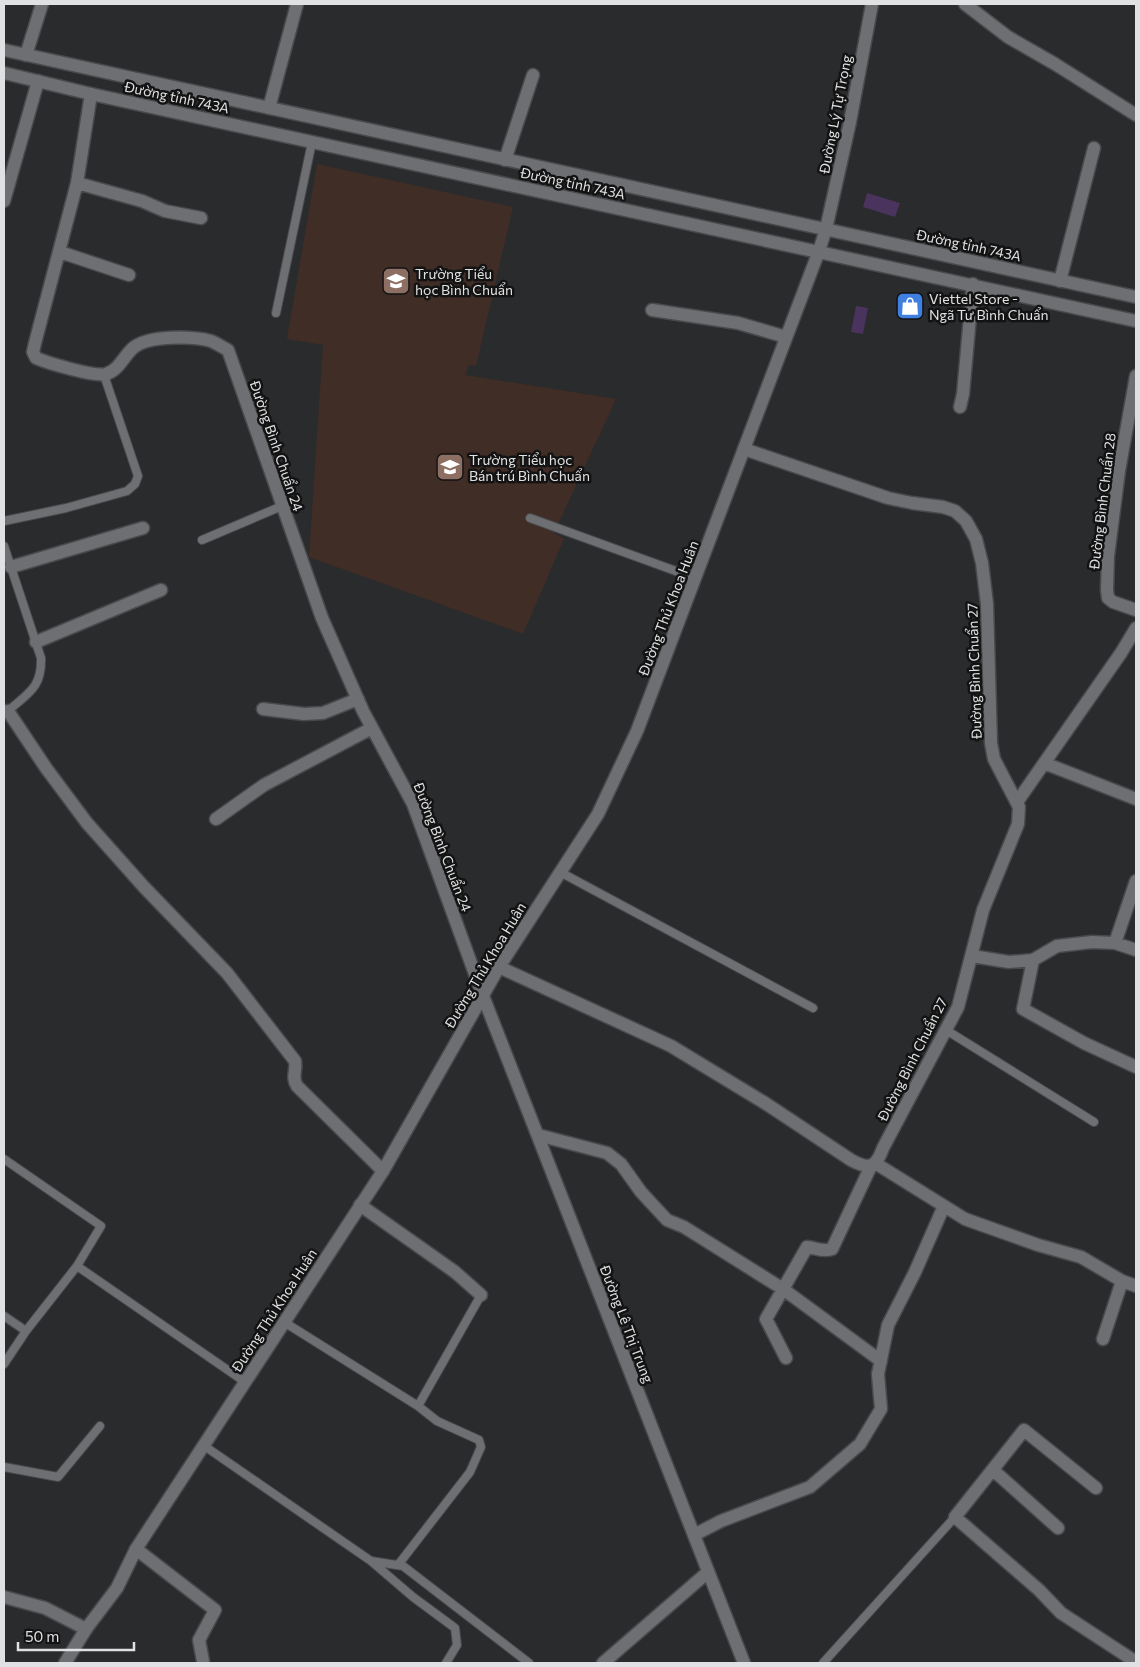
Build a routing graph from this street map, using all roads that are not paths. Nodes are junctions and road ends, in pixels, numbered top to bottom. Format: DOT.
graph roads {
  1 [pos="42,4"];
  2 [pos="296,4"];
  3 [pos="872,4"];
  4 [pos="965,4"];
  5 [pos="4,50"];
  6 [pos="26,55"];
  7 [pos="4,73"];
  8 [pos="533,75"];
  9 [pos="38,81"];
  10 [pos="91,94"];
  11 [pos="269,108"];
  12 [pos="1136,115"];
  13 [pos="312,142"];
  14 [pos="1094,148"];
  15 [pos="505,160"];
  16 [pos="77,183"];
  17 [pos="4,201"];
  18 [pos="201,218"];
  19 [pos="826,229"];
  20 [pos="819,251"];
  21 [pos="60,252"];
  22 [pos="130,275"];
  23 [pos="1060,281"];
  24 [pos="973,284"];
  25 [pos="1136,297"];
  26 [pos="652,310"];
  27 [pos="276,313"];
  28 [pos="1136,320"];
  29 [pos="786,337"];
  30 [pos="104,375"];
  31 [pos="1136,376"];
  32 [pos="960,407"];
  33 [pos="744,449"];
  34 [pos="282,506"];
  35 [pos="530,518"];
  36 [pos="4,521"];
  37 [pos="143,528"];
  38 [pos="202,540"];
  39 [pos="4,546"];
  40 [pos="11,567"];
  41 [pos="695,578"];
  42 [pos="161,590"];
  43 [pos="1135,609"];
  44 [pos="1136,628"];
  45 [pos="36,642"];
  46 [pos="358,699"];
  47 [pos="263,709"];
  48 [pos="6,712"];
  49 [pos="372,728"];
  50 [pos="1044,763"];
  51 [pos="1136,799"];
  52 [pos="1017,802"];
  53 [pos="216,819"];
  54 [pos="560,872"];
  55 [pos="1136,881"];
  56 [pos="1115,942"];
  57 [pos="1136,950"];
  58 [pos="972,956"];
  59 [pos="1033,960"];
  60 [pos="500,967"];
  61 [pos="483,996"];
  62 [pos="813,1008"];
  63 [pos="946,1030"];
  64 [pos="1136,1067"];
  65 [pos="1094,1122"];
  66 [pos="538,1135"];
  67 [pos="4,1159"];
  68 [pos="873,1164"];
  69 [pos="383,1171"];
  70 [pos="360,1205"];
  71 [pos="944,1206"];
  72 [pos="76,1266"];
  73 [pos="1122,1281"];
  74 [pos="1136,1286"];
  75 [pos="782,1288"];
  76 [pos="481,1295"];
  77 [pos="4,1316"];
  78 [pos="284,1322"];
  79 [pos="26,1331"];
  80 [pos="1102,1338"];
  81 [pos="786,1358"];
  82 [pos="881,1361"];
  83 [pos="4,1364"];
  84 [pos="244,1382"];
  85 [pos="418,1406"];
  86 [pos="100,1426"];
  87 [pos="204,1445"];
  88 [pos="4,1467"];
  89 [pos="993,1470"];
  90 [pos="1096,1488"];
  91 [pos="955,1517"];
  92 [pos="1058,1528"];
  93 [pos="694,1535"];
  94 [pos="136,1549"];
  95 [pos="371,1561"];
  96 [pos="398,1565"];
  97 [pos="708,1572"];
  98 [pos="4,1597"];
  99 [pos="86,1629"];
  100 [pos="203,1661"];
  101 [pos="1136,1662"];
  102 [pos="66,1663"];
  103 [pos="446,1663"];
  104 [pos="529,1663"];
  105 [pos="603,1663"];
  106 [pos="744,1663"];
  107 [pos="823,1663"];
  1 -- 6 [label="street"];
  2 -- 11 [label="street"];
  3 -- 19 [label="street, Đường Lý Tự Trọng"];
  4 -- 12 [label="street"];
  5 -- 6 [label="street, Đường tỉnh 743A"];
  6 -- 11 [label="street, Đường tỉnh 743A"];
  7 -- 9 [label="street, Đường tỉnh 743A"];
  8 -- 15 [label="street"];
  9 -- 10 [label="street, Đường tỉnh 743A"];
  9 -- 17 [label="street"];
  10 -- 13 [label="street, Đường tỉnh 743A"];
  10 -- 16 [label="street"];
  11 -- 15 [label="street, Đường tỉnh 743A"];
  13 -- 20 [label="street, Đường tỉnh 743A"];
  13 -- 27 [label="lane"];
  14 -- 23 [label="street"];
  15 -- 19 [label="street, Đường tỉnh 743A"];
  16 -- 18 [label="street"];
  16 -- 21 [label="street"];
  19 -- 20 [label="street, Đường Thủ Khoa Huân"];
  19 -- 23 [label="street, Đường tỉnh 743A"];
  20 -- 24 [label="street, Đường tỉnh 743A"];
  20 -- 29 [label="street, Đường Thủ Khoa Huân"];
  21 -- 22 [label="street"];
  21 -- 30 [label="street"];
  23 -- 25 [label="street, Đường tỉnh 743A"];
  24 -- 28 [label="street, Đường tỉnh 743A"];
  24 -- 32 [label="street"];
  26 -- 29 [label="street"];
  29 -- 33 [label="street, Đường Thủ Khoa Huân"];
  30 -- 34 [label="street, Đường Bình Chuẩn 24"];
  30 -- 36 [label="lane"];
  31 -- 43 [label="street, Đường Bình Chuẩn 28"];
  33 -- 41 [label="street, Đường Thủ Khoa Huân"];
  33 -- 52 [label="street, Đường Bình Chuẩn 27"];
  34 -- 38 [label="lane"];
  34 -- 46 [label="street, Đường Bình Chuẩn 24"];
  35 -- 41 [label="lane"];
  37 -- 40 [label="street"];
  39 -- 40 [label="lane"];
  40 -- 45 [label="lane"];
  41 -- 54 [label="street, Đường Thủ Khoa Huân"];
  42 -- 45 [label="street"];
  44 -- 50 [label="street"];
  45 -- 48 [label="lane"];
  46 -- 47 [label="street"];
  46 -- 49 [label="street, Đường Bình Chuẩn 24"];
  48 -- 69 [label="street"];
  49 -- 53 [label="street"];
  49 -- 61 [label="street, Đường Bình Chuẩn 24"];
  50 -- 51 [label="street"];
  50 -- 52 [label="street"];
  52 -- 58 [label="street, Đường Bình Chuẩn 27"];
  54 -- 60 [label="street, Đường Thủ Khoa Huân"];
  54 -- 62 [label="lane"];
  55 -- 56 [label="street"];
  56 -- 57 [label="street"];
  56 -- 59 [label="street"];
  58 -- 59 [label="street"];
  58 -- 63 [label="street, Đường Bình Chuẩn 27"];
  59 -- 64 [label="street"];
  60 -- 61 [label="street, Đường Thủ Khoa Huân"];
  60 -- 68 [label="street"];
  61 -- 66 [label="street, Đường Lê Thị Trung"];
  61 -- 69 [label="street, Đường Thủ Khoa Huân"];
  63 -- 65 [label="lane"];
  63 -- 68 [label="street, Đường Bình Chuẩn 27"];
  66 -- 75 [label="street"];
  66 -- 93 [label="street, Đường Lê Thị Trung"];
  67 -- 72 [label="lane"];
  68 -- 71 [label="street"];
  68 -- 75 [label="street, Đường Bình Chuẩn 27"];
  69 -- 70 [label="street, Đường Thủ Khoa Huân"];
  70 -- 76 [label="street"];
  70 -- 78 [label="street, Đường Thủ Khoa Huân"];
  71 -- 73 [label="street"];
  71 -- 82 [label="street"];
  72 -- 79 [label="lane"];
  72 -- 84 [label="lane"];
  73 -- 74 [label="street"];
  73 -- 80 [label="street"];
  75 -- 81 [label="street"];
  75 -- 82 [label="street"];
  76 -- 85 [label="lane"];
  77 -- 79 [label="lane"];
  78 -- 84 [label="street, Đường Thủ Khoa Huân"];
  78 -- 85 [label="lane"];
  79 -- 83 [label="lane"];
  82 -- 93 [label="street"];
  84 -- 87 [label="street, Đường Thủ Khoa Huân"];
  85 -- 96 [label="lane"];
  86 -- 88 [label="lane"];
  87 -- 94 [label="street, Đường Thủ Khoa Huân"];
  87 -- 95 [label="lane"];
  89 -- 90 [label="street"];
  89 -- 91 [label="street"];
  89 -- 92 [label="street"];
  91 -- 101 [label="street"];
  91 -- 107 [label="lane"];
  93 -- 97 [label="street, Đường Lê Thị Trung"];
  94 -- 99 [label="street, Đường Thủ Khoa Huân"];
  94 -- 100 [label="street"];
  95 -- 96 [label="lane"];
  95 -- 103 [label="lane"];
  96 -- 104 [label="lane"];
  97 -- 105 [label="street"];
  97 -- 106 [label="street, Đường Lê Thị Trung"];
  98 -- 99 [label="street"];
  99 -- 102 [label="street, Đường Thủ Khoa Huân"];
}
